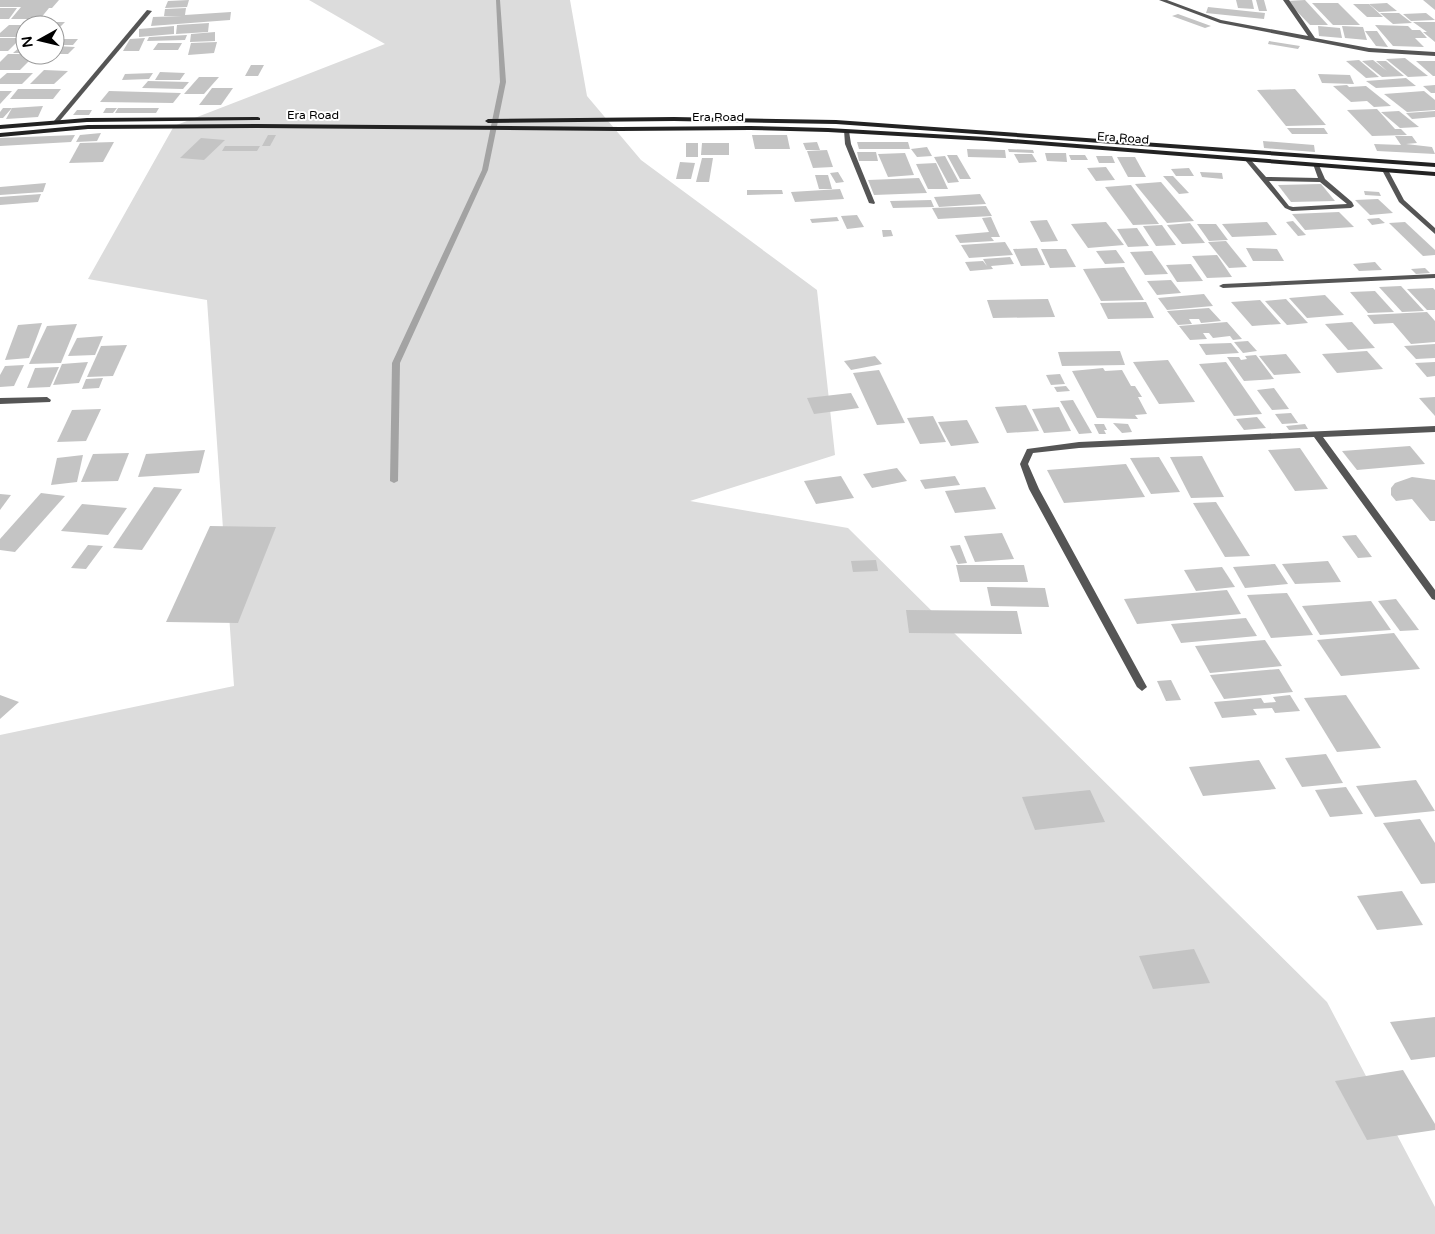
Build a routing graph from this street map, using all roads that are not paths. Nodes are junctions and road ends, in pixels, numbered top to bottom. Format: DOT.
graph roads {
  1 [pos="1162,0"];
  2 [pos="1286,0"];
  3 [pos="149,11"];
  4 [pos="1312,38"];
  5 [pos="1435,54"];
  6 [pos="232,119"];
  7 [pos="56,122"];
  8 [pos="480,124"];
  9 [pos="520,125"];
  10 [pos="228,126"];
  11 [pos="0,127"];
  12 [pos="846,131"];
  13 [pos="0,135"];
  14 [pos="1247,159"];
  15 [pos="1316,164"];
  16 [pos="1435,165"];
  17 [pos="1385,170"];
  18 [pos="1435,174"];
  19 [pos="1266,179"];
  20 [pos="1322,180"];
  21 [pos="872,203"];
  22 [pos="1435,232"];
  23 [pos="1435,276"];
  24 [pos="1223,286"];
  25 [pos="47,400"];
  26 [pos="0,401"];
  27 [pos="1435,429"];
  28 [pos="1318,435"];
  29 [pos="1435,597"];
  30 [pos="1142,688"];
  1 -- 4 [label="street"];
  2 -- 4 [label="street"];
  3 -- 7 [label="street"];
  4 -- 5 [label="street"];
  6 -- 7 [label="main road"];
  6 -- 8 [label="main road"];
  6 -- 10 [label="main road"];
  7 -- 11 [label="main road"];
  8 -- 9 [label="main road, Era Road"];
  8 -- 10 [label="main road, Era Road"];
  9 -- 12 [label="main road, Era Road"];
  9 -- 16 [label="main road"];
  10 -- 13 [label="main road, Era Road"];
  12 -- 14 [label="main road, Era Road"];
  12 -- 21 [label="street"];
  14 -- 15 [label="main road, Era Road"];
  14 -- 19 [label="street"];
  15 -- 17 [label="main road, Era Road"];
  15 -- 20 [label="street"];
  17 -- 18 [label="main road, Era Road"];
  17 -- 22 [label="street"];
  19 -- 20 [label="street"];
  19 -- 20 [label="street"];
  23 -- 24 [label="street"];
  25 -- 26 [label="street"];
  27 -- 28 [label="street"];
  28 -- 29 [label="street"];
  28 -- 30 [label="street"];
}
